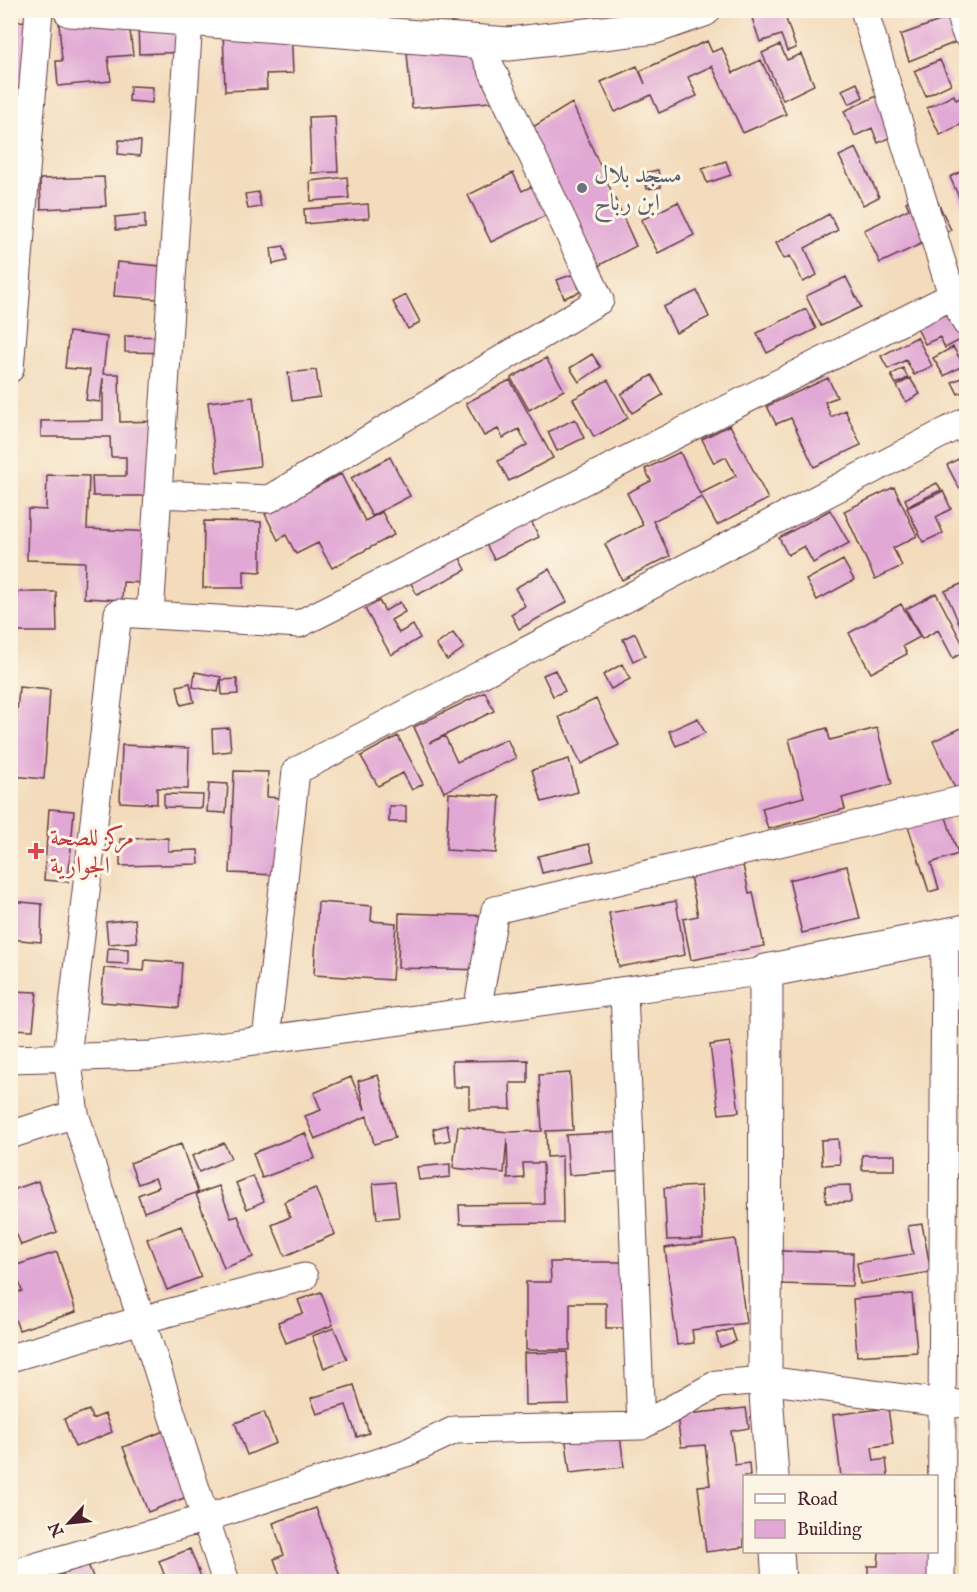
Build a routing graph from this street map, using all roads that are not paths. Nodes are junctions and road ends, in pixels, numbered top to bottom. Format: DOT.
graph roads {
  1 [pos="39,10"];
  2 [pos="70,10"];
  3 [pos="704,10"];
  4 [pos="864,10"];
  5 [pos="189,20"];
  6 [pos="479,42"];
  7 [pos="959,292"];
  8 [pos="966,323"];
  9 [pos="12,326"];
  10 [pos="10,369"];
  11 [pos="966,421"];
  12 [pos="158,494"];
  13 [pos="150,615"];
  14 [pos="966,799"];
  15 [pos="956,933"];
  16 [pos="766,971"];
  17 [pos="624,991"];
  18 [pos="477,1011"];
  19 [pos="266,1040"];
  20 [pos="67,1058"];
  21 [pos="10,1059"];
  22 [pos="955,1062"];
  23 [pos="75,1114"];
  24 [pos="10,1135"];
  25 [pos="304,1277"];
  26 [pos="141,1320"];
  27 [pos="10,1358"];
  28 [pos="765,1380"];
  29 [pos="954,1403"];
  30 [pos="641,1426"];
  31 [pos="772,1475"];
  32 [pos="206,1518"];
  33 [pos="777,1553"];
  34 [pos="10,1574"];
  35 [pos="226,1581"];
  36 [pos="779,1581"];
  37 [pos="941,1581"];
  1 -- 9 [label="street"];
  2 -- 5 [label="main road"];
  3 -- 6 [label="main road"];
  4 -- 7 [label="street"];
  5 -- 6 [label="main road"];
  5 -- 12 [label="street"];
  6 -- 12 [label="street"];
  7 -- 8 [label="street"];
  7 -- 13 [label="street"];
  9 -- 10 [label="street"];
  11 -- 19 [label="street"];
  12 -- 13 [label="street"];
  13 -- 20 [label="street"];
  14 -- 18 [label="street"];
  15 -- 16 [label="main road"];
  15 -- 22 [label="street"];
  16 -- 17 [label="street"];
  16 -- 28 [label="main road"];
  17 -- 18 [label="street"];
  17 -- 30 [label="street"];
  18 -- 19 [label="street"];
  19 -- 20 [label="street"];
  20 -- 21 [label="street"];
  20 -- 23 [label="street"];
  22 -- 29 [label="street"];
  23 -- 24 [label="street"];
  23 -- 26 [label="street"];
  25 -- 26 [label="street"];
  26 -- 27 [label="street"];
  26 -- 32 [label="street"];
  28 -- 29 [label="street"];
  28 -- 30 [label="street"];
  28 -- 31 [label="main road"];
  29 -- 37 [label="street"];
  30 -- 32 [label="street"];
  32 -- 34 [label="street"];
  32 -- 35 [label="street"];
  33 -- 36 [label="main road"];
}
